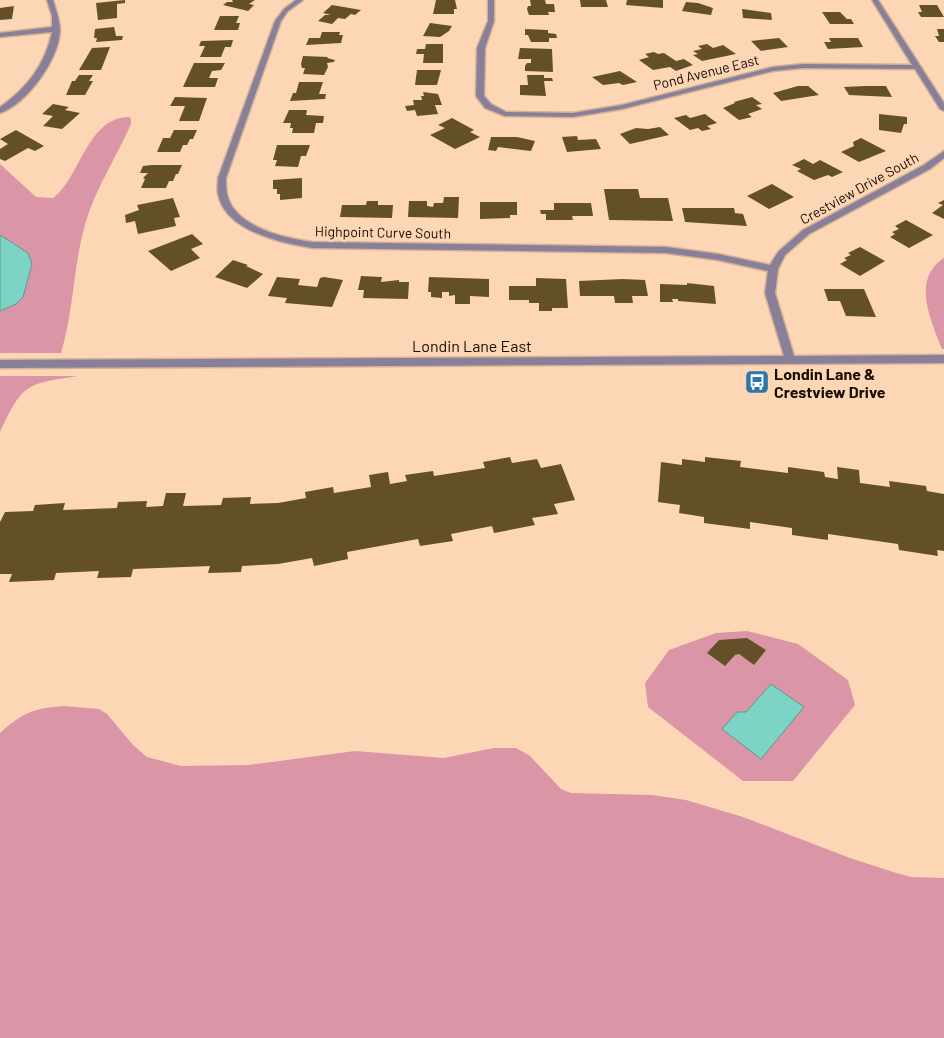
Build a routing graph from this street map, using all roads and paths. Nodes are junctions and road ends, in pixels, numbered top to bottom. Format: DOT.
graph roads {
  1 [pos="50,0"];
  2 [pos="300,0"];
  3 [pos="492,0"];
  4 [pos="875,0"];
  5 [pos="57,29"];
  6 [pos="0,35"];
  7 [pos="917,67"];
  8 [pos="944,109"];
  9 [pos="0,111"];
  10 [pos="944,154"];
  11 [pos="772,269"];
  12 [pos="944,359"];
  13 [pos="790,360"];
  14 [pos="0,364"];
  1 -- 5 [label="street"];
  2 -- 11 [label="street, Highpoint Curve South"];
  3 -- 7 [label="street, Pond Avenue East"];
  4 -- 7 [label="street"];
  5 -- 6 [label="street"];
  5 -- 9 [label="street"];
  7 -- 8 [label="street"];
  10 -- 11 [label="street, Crestview Drive South"];
  11 -- 13 [label="street"];
  12 -- 13 [label="street, Londin Lane East"];
  13 -- 14 [label="street, Londin Lane East"];
}
